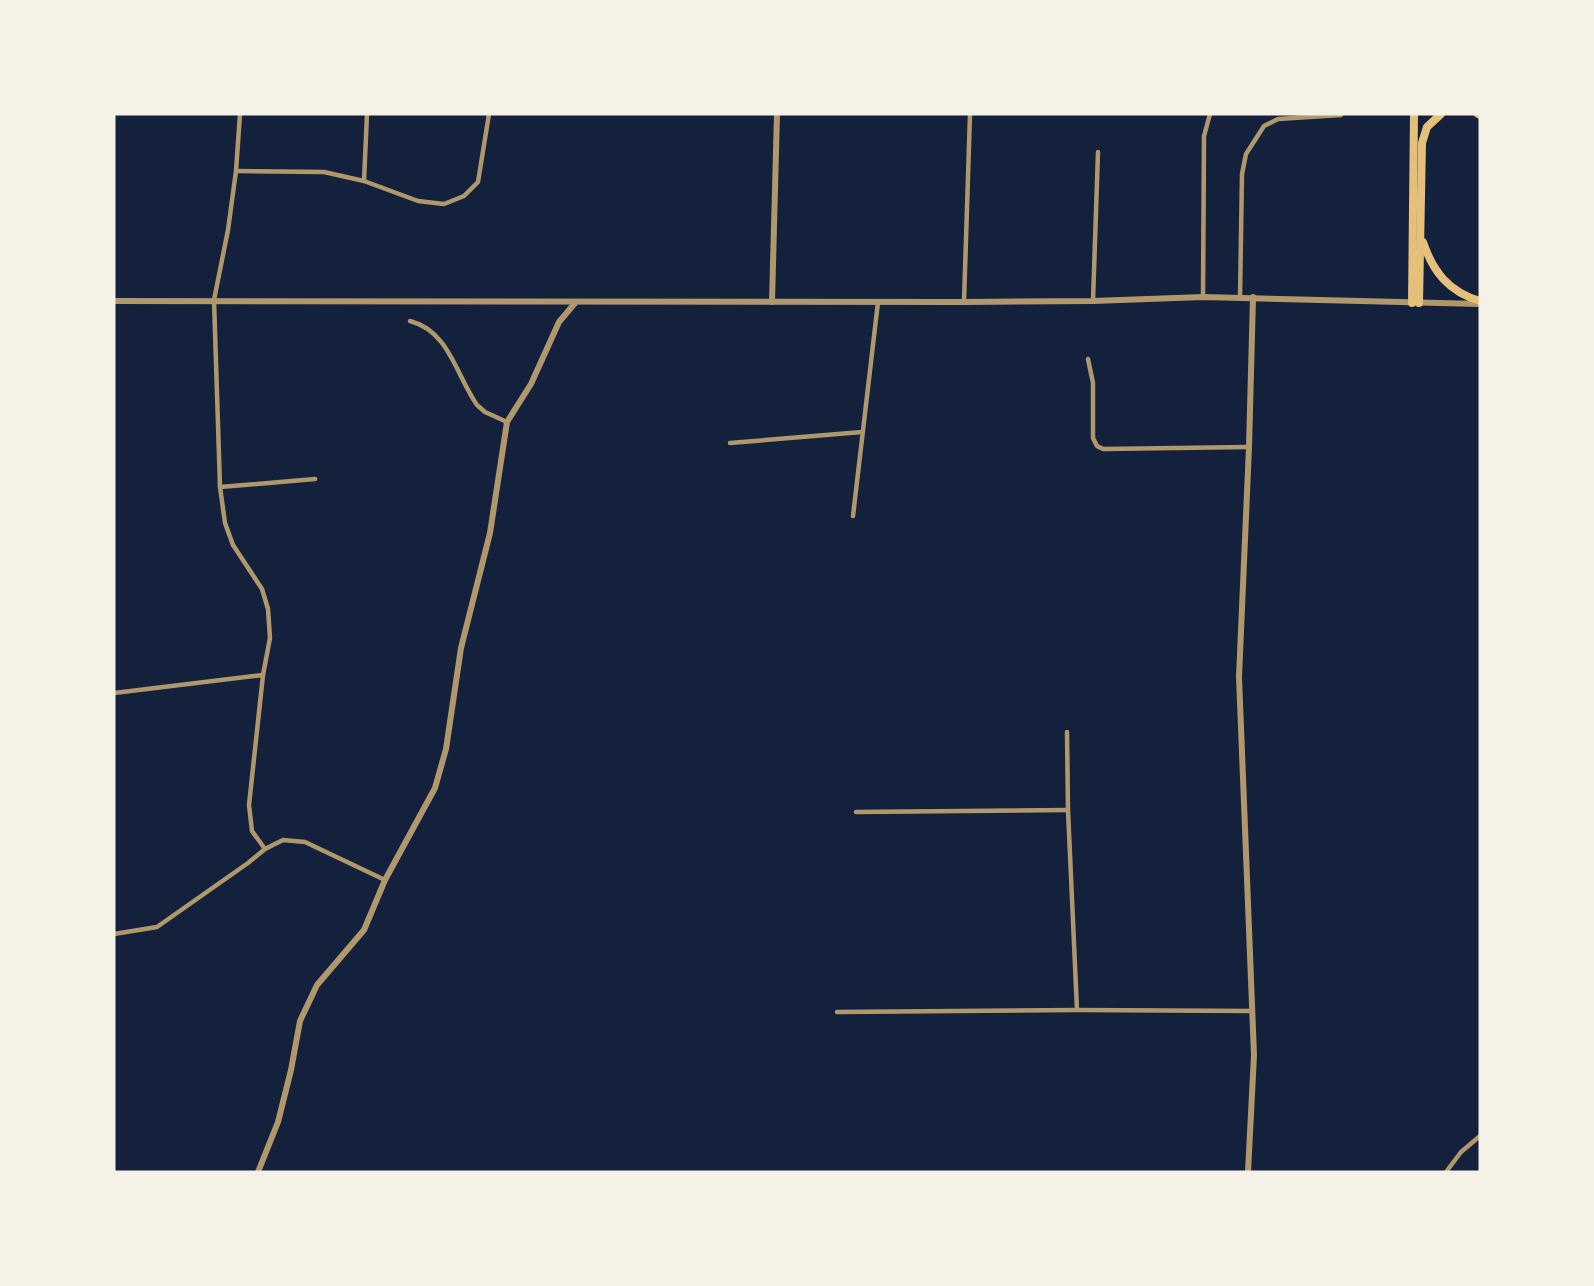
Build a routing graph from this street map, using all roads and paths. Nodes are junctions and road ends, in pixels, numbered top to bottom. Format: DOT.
graph roads {
  1 [pos="240,114"];
  2 [pos="367,114"];
  3 [pos="489,114"];
  4 [pos="777,114"];
  5 [pos="970,114"];
  6 [pos="1210,114"];
  7 [pos="1414,114"];
  8 [pos="1441,114"];
  9 [pos="1341,115"];
  10 [pos="1098,153"];
  11 [pos="236,171"];
  12 [pos="364,181"];
  13 [pos="1420,234"];
  14 [pos="1203,297"];
  15 [pos="1240,297"];
  16 [pos="1252,297"];
  17 [pos="213,300"];
  18 [pos="114,301"];
  19 [pos="1094,301"];
  20 [pos="772,302"];
  21 [pos="878,302"];
  22 [pos="964,302"];
  23 [pos="1480,302"];
  24 [pos="575,303"];
  25 [pos="1416,303"];
  26 [pos="410,321"];
  27 [pos="1088,359"];
  28 [pos="507,422"];
  29 [pos="862,432"];
  30 [pos="730,443"];
  31 [pos="1249,447"];
  32 [pos="315,479"];
  33 [pos="220,487"];
  34 [pos="854,516"];
  35 [pos="263,675"];
  36 [pos="114,693"];
  37 [pos="1067,732"];
  38 [pos="1068,810"];
  39 [pos="856,812"];
  40 [pos="265,849"];
  41 [pos="386,880"];
  42 [pos="114,934"];
  43 [pos="1077,1010"];
  44 [pos="1253,1011"];
  45 [pos="837,1012"];
  46 [pos="1480,1136"];
  47 [pos="258,1172"];
  48 [pos="1248,1172"];
  49 [pos="1446,1172"];
  1 -- 11 [label="street"];
  2 -- 12 [label="street"];
  3 -- 12 [label="street"];
  4 -- 20 [label="street"];
  5 -- 22 [label="street"];
  6 -- 14 [label="street"];
  7 -- 25 [label="highway"];
  8 -- 13 [label="highway"];
  9 -- 15 [label="street"];
  10 -- 19 [label="street"];
  11 -- 12 [label="street"];
  11 -- 17 [label="street"];
  13 -- 23 [label="highway"];
  13 -- 25 [label="highway"];
  14 -- 15 [label="street"];
  14 -- 19 [label="street"];
  15 -- 16 [label="street"];
  16 -- 25 [label="street"];
  16 -- 31 [label="street"];
  17 -- 18 [label="street"];
  17 -- 24 [label="street"];
  17 -- 33 [label="street"];
  19 -- 22 [label="street"];
  20 -- 21 [label="street"];
  20 -- 24 [label="street"];
  21 -- 22 [label="street"];
  21 -- 29 [label="street"];
  23 -- 25 [label="street"];
  24 -- 28 [label="street"];
  26 -- 28 [label="street"];
  27 -- 31 [label="street"];
  28 -- 41 [label="street"];
  29 -- 30 [label="street"];
  29 -- 34 [label="street"];
  31 -- 44 [label="street"];
  32 -- 33 [label="street"];
  33 -- 35 [label="street"];
  35 -- 36 [label="street"];
  35 -- 40 [label="street"];
  37 -- 38 [label="street"];
  38 -- 39 [label="street"];
  38 -- 43 [label="street"];
  40 -- 41 [label="street"];
  40 -- 42 [label="street"];
  41 -- 47 [label="street"];
  43 -- 44 [label="street"];
  43 -- 45 [label="street"];
  44 -- 48 [label="street"];
  46 -- 49 [label="street"];
}
